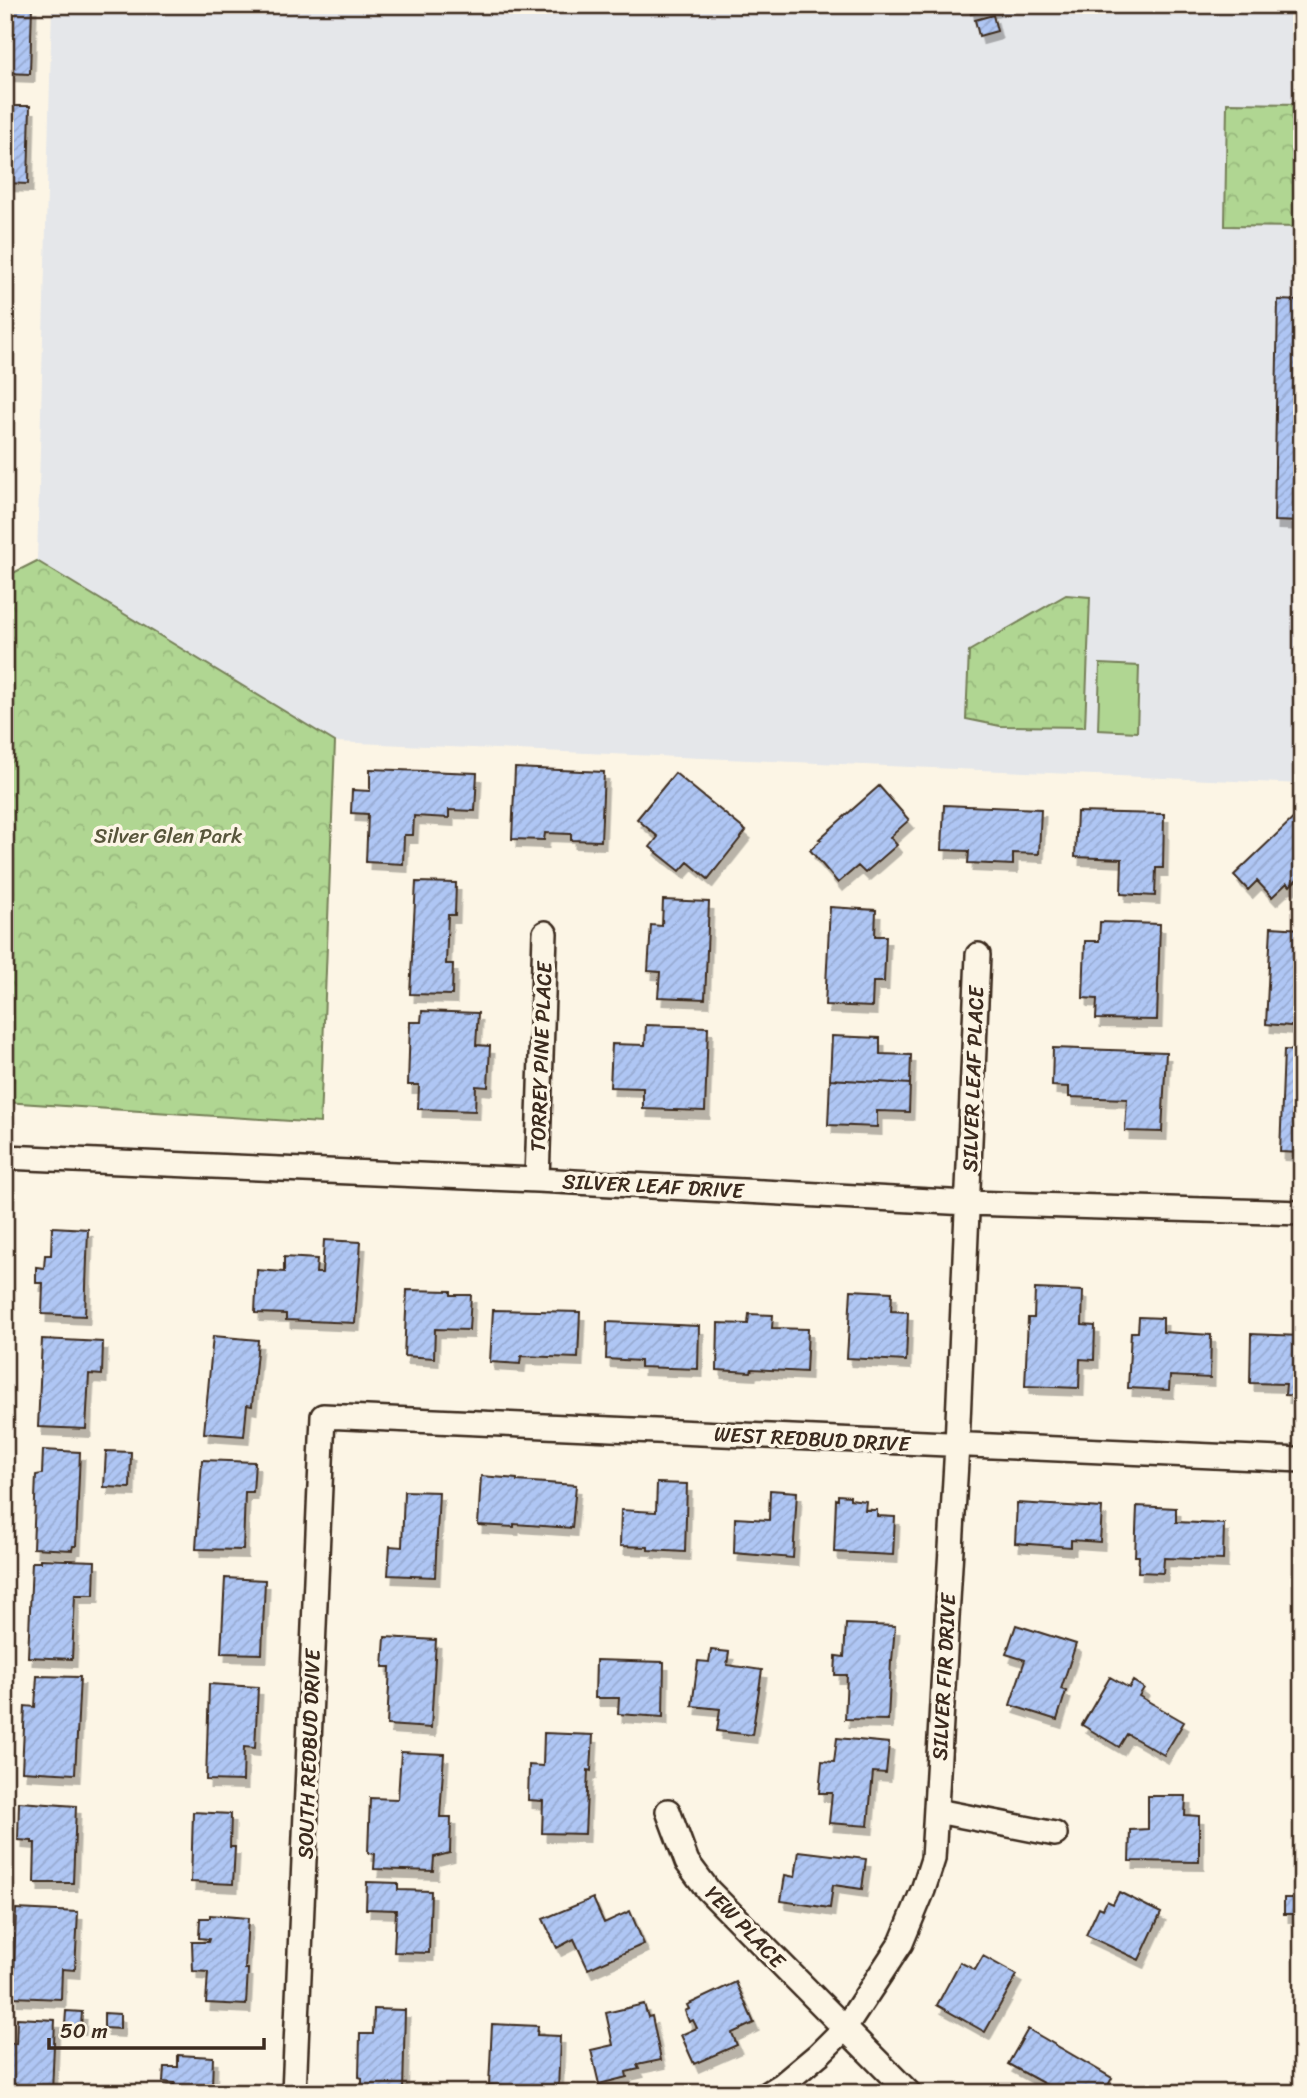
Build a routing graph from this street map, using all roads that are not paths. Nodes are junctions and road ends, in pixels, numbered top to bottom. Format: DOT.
graph roads {
  1 [pos="545,933"];
  2 [pos="978,955"];
  3 [pos="5,1157"];
  4 [pos="537,1180"];
  5 [pos="968,1203"];
  6 [pos="1302,1213"];
  7 [pos="323,1416"];
  8 [pos="957,1445"];
  9 [pos="1302,1460"];
  10 [pos="668,1811"];
  11 [pos="937,1811"];
  12 [pos="1055,1833"];
  13 [pos="845,2028"];
  14 [pos="295,2093"];
  15 [pos="769,2093"];
  16 [pos="909,2093"];
  1 -- 4 [label="street, TORREY PINE PLACE"];
  2 -- 5 [label="street, SILVER LEAF PLACE"];
  3 -- 4 [label="street, SILVER LEAF DRIVE"];
  4 -- 5 [label="street, SILVER LEAF DRIVE"];
  5 -- 6 [label="street, SILVER LEAF DRIVE"];
  5 -- 8 [label="street, SILVER FIR DRIVE"];
  7 -- 8 [label="street, WEST REDBUD DRIVE"];
  7 -- 14 [label="street, SOUTH REDBUD DRIVE"];
  8 -- 9 [label="street, WEST REDBUD DRIVE"];
  8 -- 11 [label="street, SILVER FIR DRIVE"];
  10 -- 13 [label="street, YEW PLACE"];
  11 -- 12 [label="street"];
  11 -- 13 [label="street, SILVER FIR DRIVE"];
  13 -- 15 [label="street, SILVER FIR DRIVE"];
  13 -- 16 [label="street, YEW PLACE"];
}
